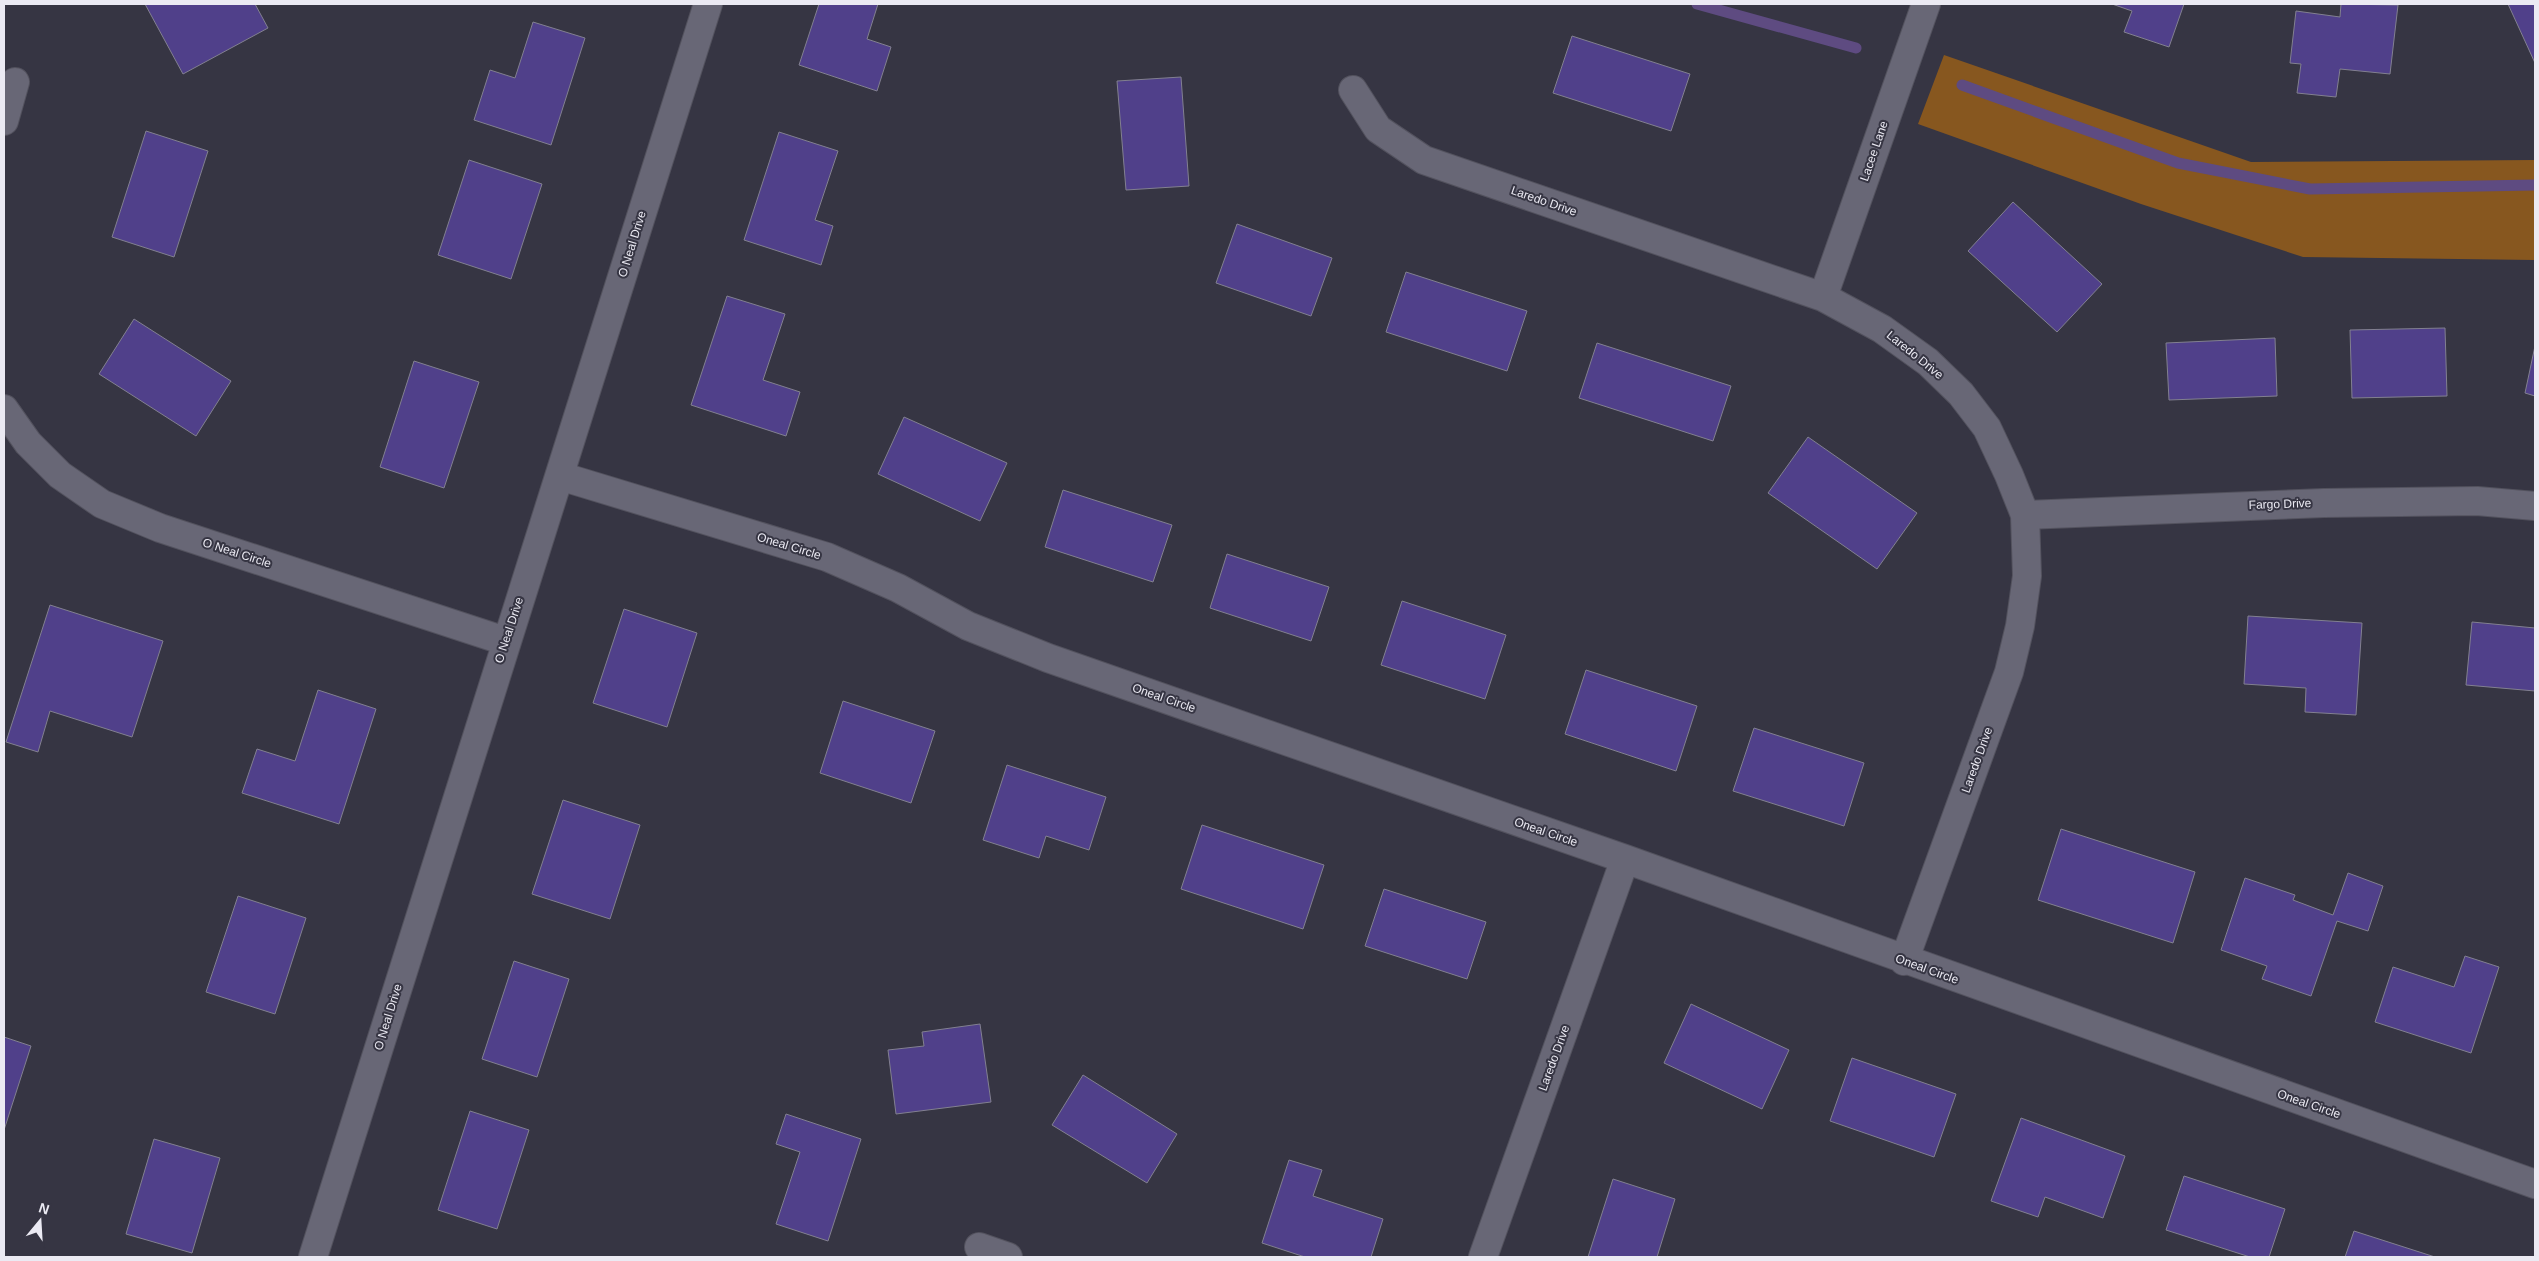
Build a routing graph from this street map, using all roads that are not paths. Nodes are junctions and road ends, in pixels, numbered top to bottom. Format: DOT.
graph roads {
  1 [pos="708,4"];
  2 [pos="1926,4"];
  3 [pos="15,82"];
  4 [pos="1353,90"];
  5 [pos="4,121"];
  6 [pos="1823,297"];
  7 [pos="4,409"];
  8 [pos="560,476"];
  9 [pos="2535,506"];
  10 [pos="2024,515"];
  11 [pos="505,641"];
  12 [pos="1625,859"];
  13 [pos="1904,961"];
  14 [pos="2535,1184"];
  15 [pos="978,1247"];
  16 [pos="313,1257"];
  17 [pos="1008,1257"];
  18 [pos="1483,1257"];
  1 -- 8 [label="street, O Neal Drive"];
  2 -- 6 [label="street, Lacee Lane"];
  3 -- 5 [label="street"];
  4 -- 6 [label="street, Laredo Drive"];
  6 -- 10 [label="street, Laredo Drive"];
  7 -- 11 [label="street, O Neal Circle"];
  8 -- 11 [label="street, O Neal Drive"];
  8 -- 12 [label="street, Oneal Circle"];
  9 -- 10 [label="street, Fargo Drive"];
  10 -- 13 [label="street, Laredo Drive"];
  11 -- 16 [label="street, O Neal Drive"];
  12 -- 13 [label="street, Oneal Circle"];
  12 -- 18 [label="street, Laredo Drive"];
  13 -- 14 [label="street, Oneal Circle"];
  15 -- 17 [label="street"];
}
